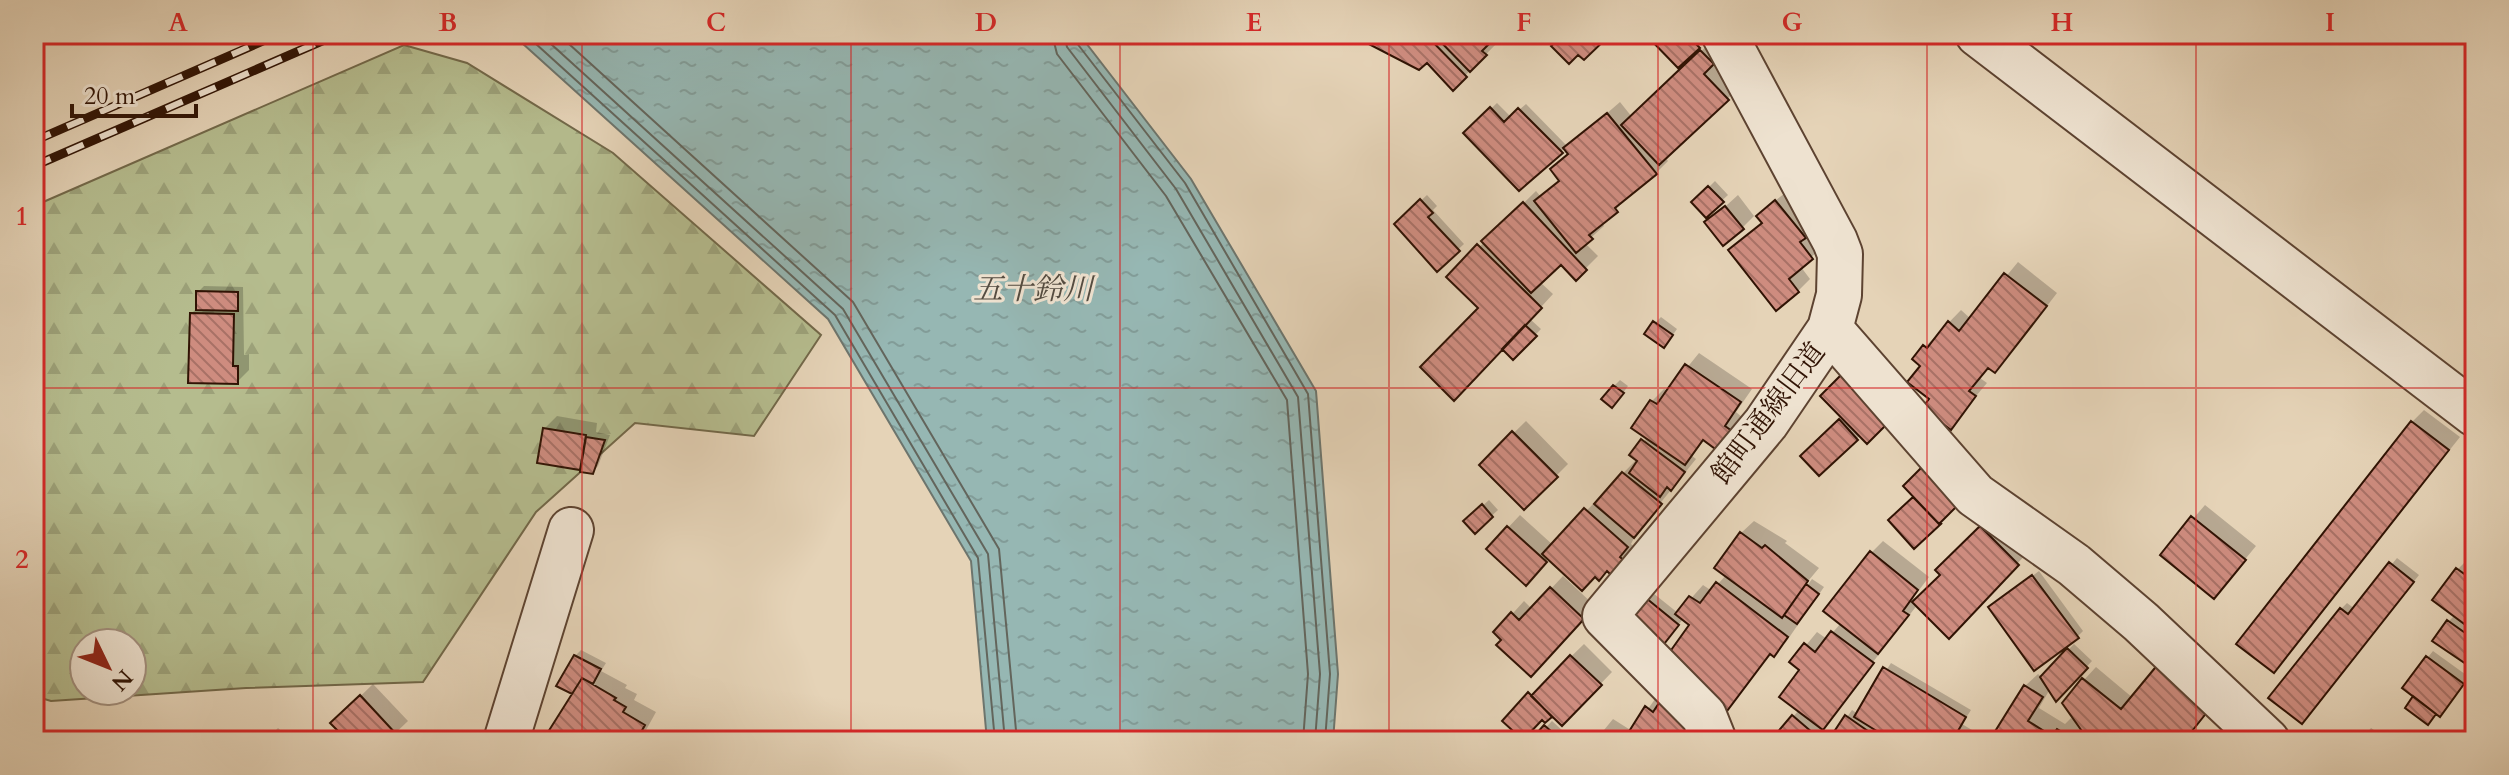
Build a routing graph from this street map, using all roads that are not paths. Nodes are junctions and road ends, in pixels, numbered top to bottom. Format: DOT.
graph roads {
  1 [pos="1724,34"];
  2 [pos="1978,34"];
  3 [pos="1830,329"];
  4 [pos="2475,414"];
  5 [pos="571,530"];
  6 [pos="506,741"];
  7 [pos="1714,741"];
  8 [pos="2267,741"];
  1 -- 3 [label="street, 館町通線旧道"];
  2 -- 4 [label="street"];
  3 -- 7 [label="street, 館町通線旧道"];
  3 -- 8 [label="street"];
  5 -- 6 [label="street"];
}
